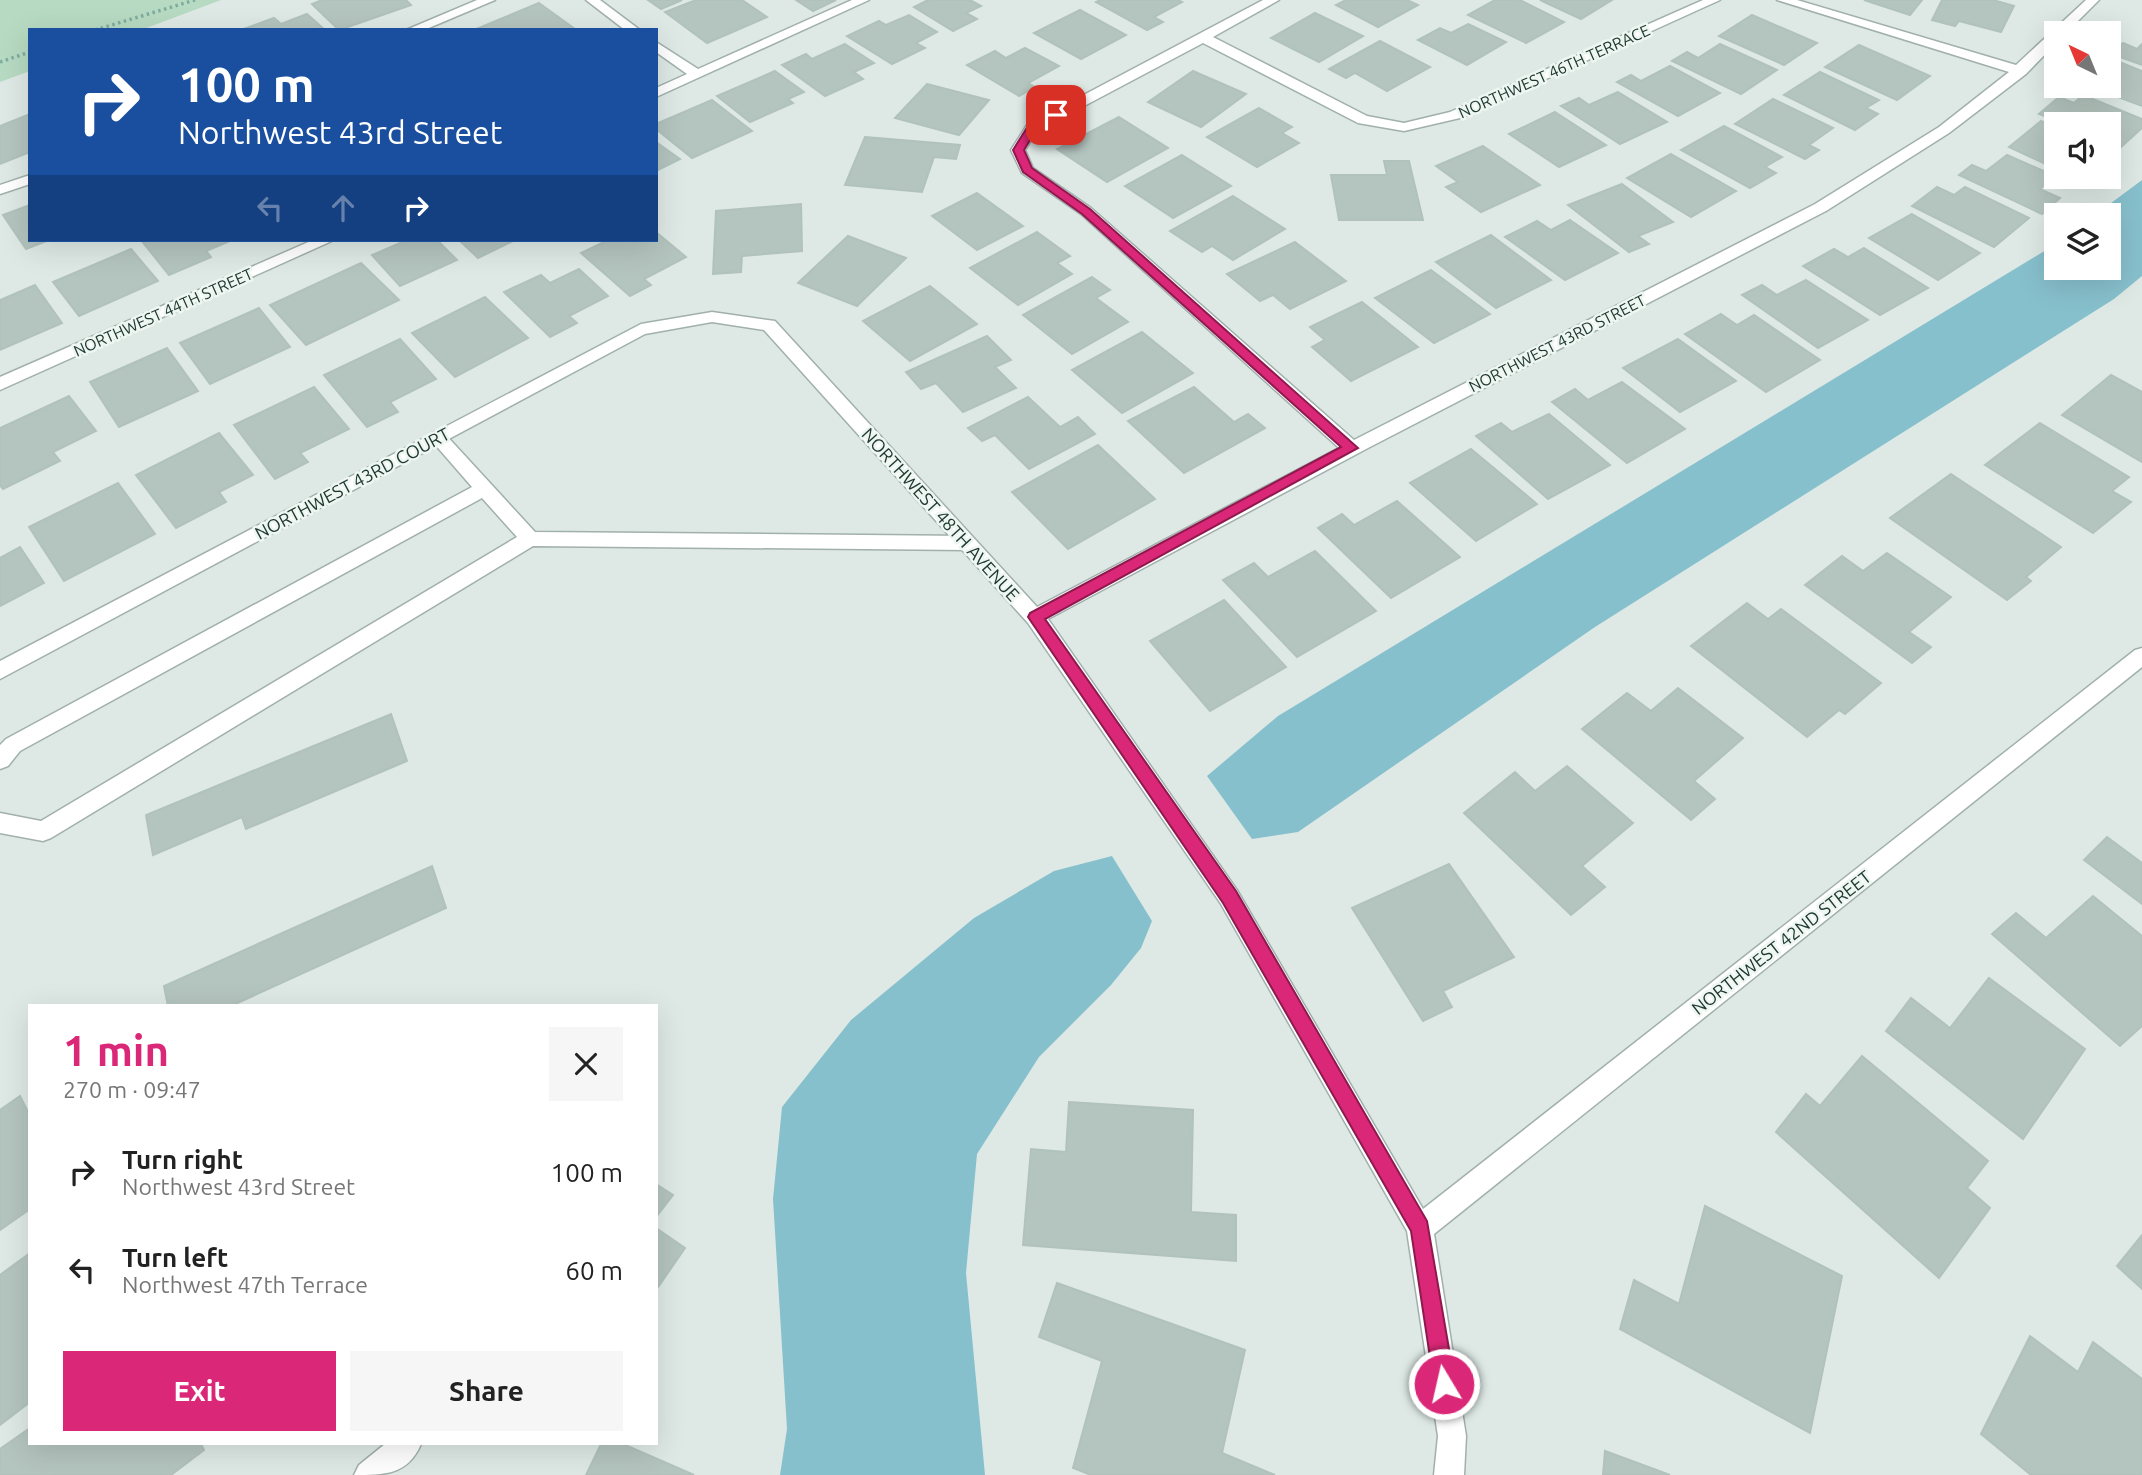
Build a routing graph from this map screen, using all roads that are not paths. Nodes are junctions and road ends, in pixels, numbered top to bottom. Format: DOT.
graph roads {
  1 [pos="489,0"];
  2 [pos="592,0"];
  3 [pos="863,0"];
  4 [pos="1273,0"];
  5 [pos="1714,0"];
  6 [pos="1783,0"];
  7 [pos="2092,0"];
  8 [pos="2072,21"];
  9 [pos="417,28"];
  10 [pos="631,28"];
  11 [pos="1202,37"];
  12 [pos="658,47"];
  13 [pos="2044,49"];
  14 [pos="2021,71"];
  15 [pos="698,75"];
  16 [pos="658,92"];
  17 [pos="28,180"];
  18 [pos="0,190"];
  19 [pos="321,242"];
  20 [pos="712,317"];
  21 [pos="0,384"];
  22 [pos="439,437"];
  23 [pos="1351,448"];
  24 [pos="485,488"];
  25 [pos="530,539"];
  26 [pos="967,542"];
  27 [pos="1035,617"];
  28 [pos="2142,656"];
  29 [pos="0,671"];
  30 [pos="0,760"];
  31 [pos="0,823"];
  32 [pos="1420,1228"];
  33 [pos="406,1445"];
  34 [pos="369,1475"];
  35 [pos="1449,1475"];
  1 -- 9 [label="street"];
  2 -- 10 [label="street"];
  3 -- 15 [label="street"];
  4 -- 11 [label="street"];
  5 -- 11 [label="street, NORTHWEST 46TH TERRACE"];
  6 -- 14 [label="street"];
  7 -- 8 [label="street, NORTHWEST 43RD STREET"];
  11 -- 23 [label="street"];
  12 -- 15 [label="street"];
  13 -- 14 [label="street, NORTHWEST 43RD STREET"];
  14 -- 23 [label="street, NORTHWEST 43RD STREET"];
  15 -- 16 [label="street"];
  17 -- 18 [label="street"];
  19 -- 21 [label="street, NORTHWEST 44TH STREET"];
  20 -- 22 [label="street, NORTHWEST 43RD COURT"];
  20 -- 26 [label="street, NORTHWEST 48TH AVENUE"];
  22 -- 24 [label="street"];
  22 -- 29 [label="street, NORTHWEST 43RD COURT"];
  23 -- 27 [label="street, NORTHWEST 43RD STREET"];
  24 -- 25 [label="street"];
  24 -- 30 [label="street"];
  25 -- 26 [label="street"];
  25 -- 31 [label="street"];
  26 -- 27 [label="street, NORTHWEST 48TH AVENUE"];
  27 -- 32 [label="street, NORTHWEST 48TH AVENUE"];
  28 -- 32 [label="street, NORTHWEST 42ND STREET"];
  32 -- 35 [label="street, NORTHWEST 48TH AVENUE"];
  33 -- 34 [label="street"];
}
